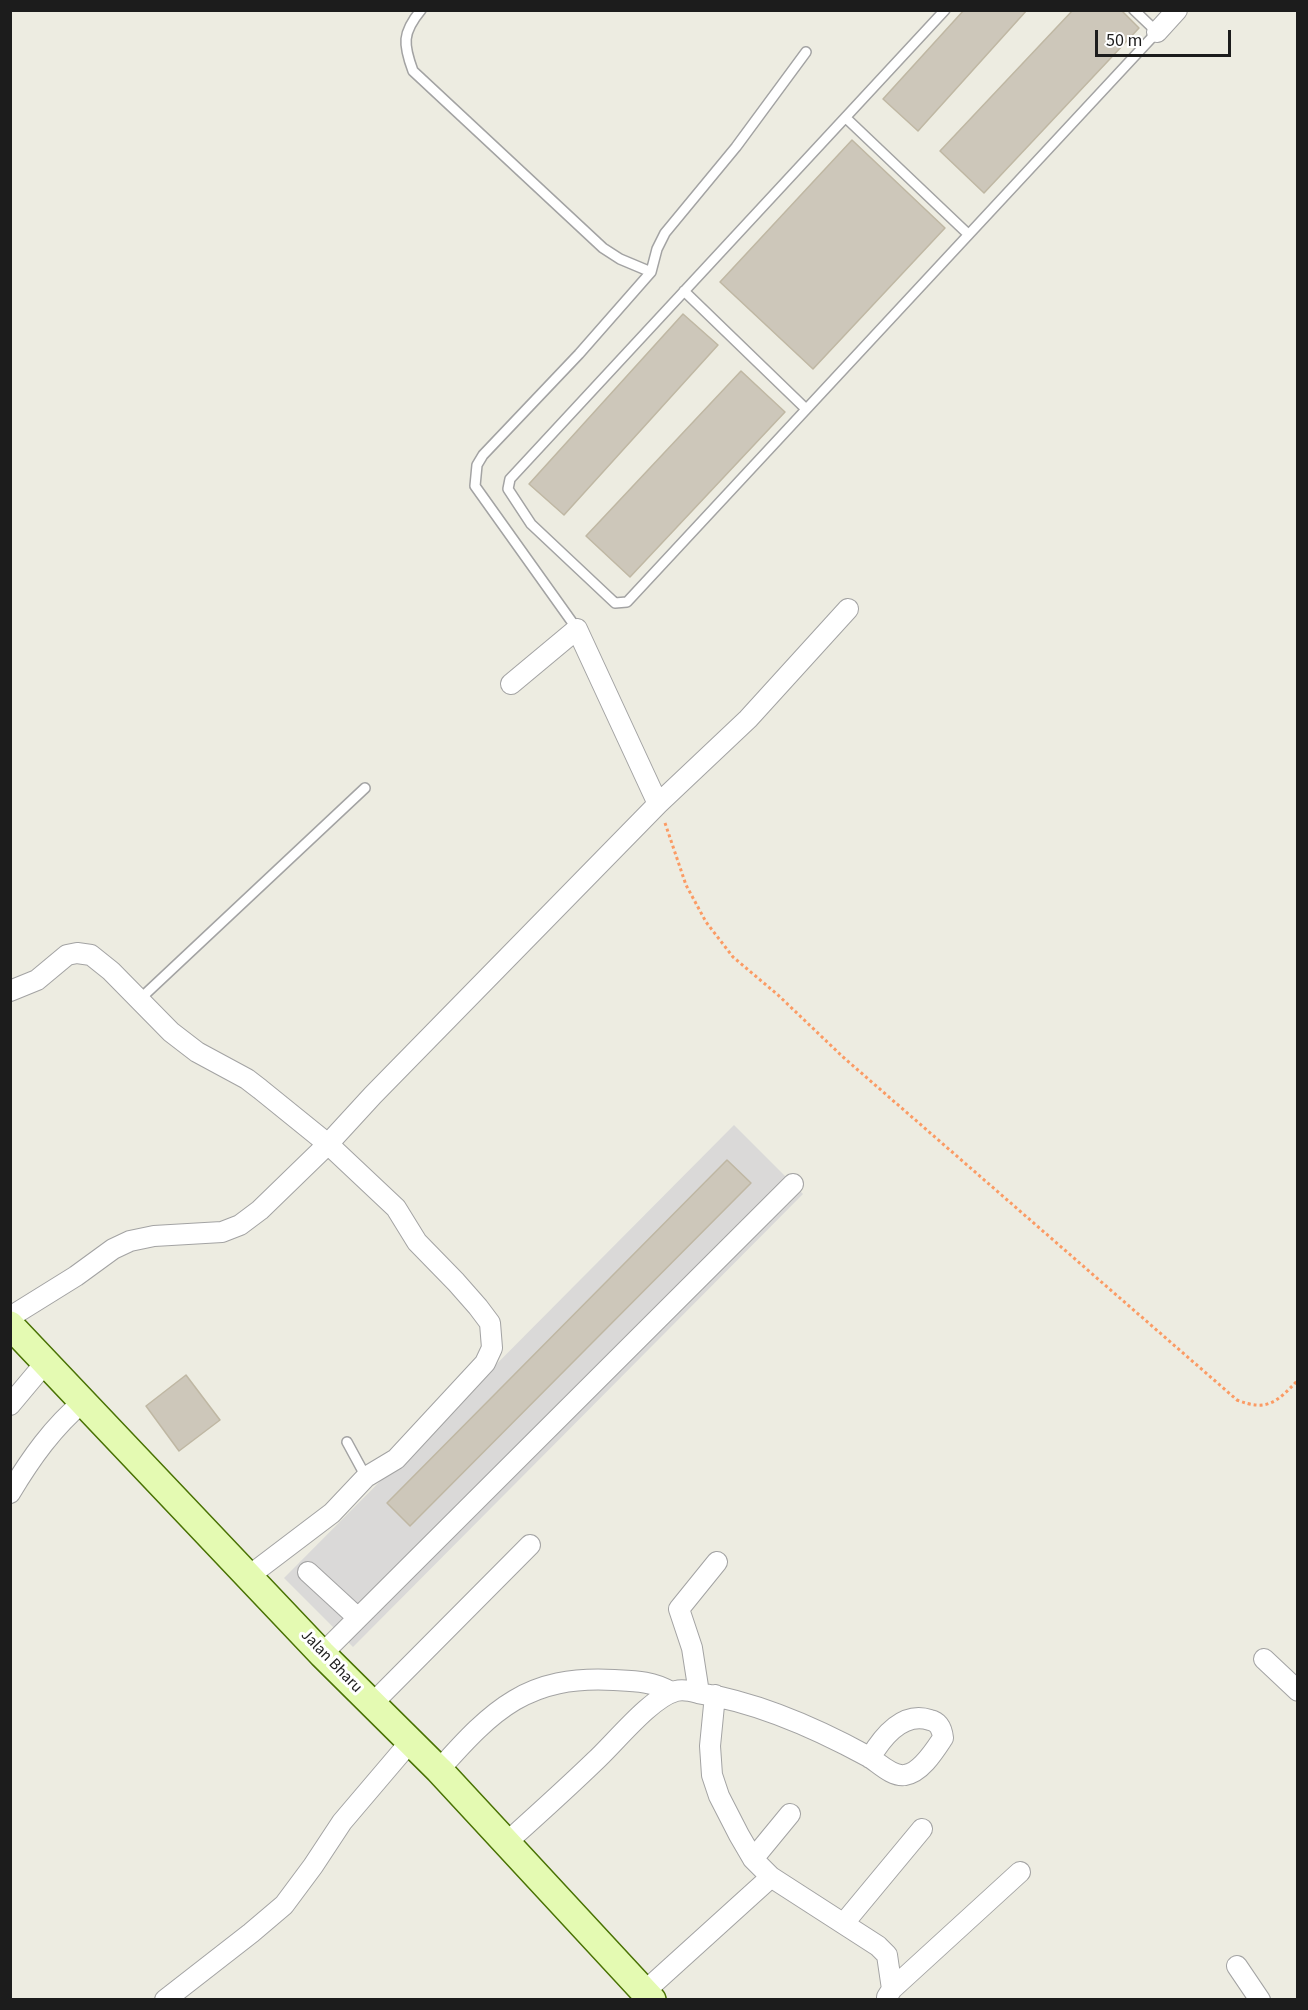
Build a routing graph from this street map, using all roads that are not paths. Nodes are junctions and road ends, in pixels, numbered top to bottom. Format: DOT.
graph roads {
  1 [pos="421,10"];
  2 [pos="945,10"];
  3 [pos="1134,10"];
  4 [pos="1177,10"];
  5 [pos="1157,32"];
  6 [pos="806,52"];
  7 [pos="846,118"];
  8 [pos="968,234"];
  9 [pos="651,272"];
  10 [pos="684,291"];
  11 [pos="806,409"];
  12 [pos="848,609"];
  13 [pos="577,629"];
  14 [pos="511,684"];
  15 [pos="365,788"];
  16 [pos="658,804"];
  17 [pos="10,991"];
  18 [pos="140,999"];
  19 [pos="328,1144"];
  20 [pos="793,1184"];
  21 [pos="10,1317"];
  22 [pos="10,1325"];
  23 [pos="46,1362"];
  24 [pos="84,1401"];
  25 [pos="10,1405"];
  26 [pos="347,1442"];
  27 [pos="366,1476"];
  28 [pos="10,1493"];
  29 [pos="530,1545"];
  30 [pos="717,1562"];
  31 [pos="308,1572"];
  32 [pos="249,1576"];
  33 [pos="358,1618"];
  34 [pos="322,1654"];
  35 [pos="1264,1659"];
  36 [pos="1298,1691"];
  37 [pos="671,1692"];
  38 [pos="707,1694"];
  39 [pos="372,1704"];
  40 [pos="410,1742"];
  41 [pos="870,1758"];
  42 [pos="439,1770"];
  43 [pos="790,1814"];
  44 [pos="922,1829"];
  45 [pos="506,1843"];
  46 [pos="753,1858"];
  47 [pos="1020,1872"];
  48 [pos="771,1877"];
  49 [pos="844,1923"];
  50 [pos="1237,1966"];
  51 [pos="889,1994"];
  52 [pos="648,1996"];
  53 [pos="165,2000"];
  54 [pos="1260,2000"];
  1 -- 9 [label="lane"];
  2 -- 7 [label="lane"];
  3 -- 5 [label="lane"];
  4 -- 5 [label="street"];
  5 -- 8 [label="lane"];
  6 -- 9 [label="lane"];
  7 -- 8 [label="lane"];
  7 -- 10 [label="lane"];
  8 -- 11 [label="lane"];
  9 -- 13 [label="lane"];
  10 -- 11 [label="lane"];
  10 -- 11 [label="lane"];
  12 -- 16 [label="street"];
  13 -- 14 [label="street"];
  13 -- 16 [label="street"];
  15 -- 18 [label="lane"];
  16 -- 19 [label="street"];
  17 -- 18 [label="street"];
  18 -- 19 [label="street"];
  19 -- 21 [label="street"];
  19 -- 27 [label="street"];
  20 -- 33 [label="street"];
  22 -- 23 [label="main road, Jalan Bharu"];
  23 -- 24 [label="main road, Jalan Bharu"];
  23 -- 25 [label="street"];
  24 -- 28 [label="street"];
  24 -- 32 [label="main road, Jalan Bharu"];
  26 -- 27 [label="lane"];
  27 -- 32 [label="street"];
  29 -- 39 [label="street"];
  30 -- 38 [label="street"];
  31 -- 33 [label="street"];
  32 -- 34 [label="main road, Jalan Bharu"];
  33 -- 34 [label="street"];
  34 -- 39 [label="main road, Jalan Bharu"];
  35 -- 36 [label="street"];
  37 -- 38 [label="street"];
  37 -- 42 [label="street"];
  37 -- 45 [label="street"];
  38 -- 41 [label="street"];
  38 -- 46 [label="street"];
  39 -- 40 [label="main road, Jalan Bharu"];
  40 -- 42 [label="main road, Jalan Bharu"];
  40 -- 53 [label="street"];
  42 -- 45 [label="main road, Jalan Bharu"];
  43 -- 46 [label="street"];
  44 -- 49 [label="street"];
  45 -- 52 [label="main road, Jalan Bharu"];
  46 -- 48 [label="street"];
  47 -- 51 [label="street"];
  48 -- 49 [label="street"];
  48 -- 52 [label="street"];
  49 -- 51 [label="street"];
  50 -- 54 [label="street"];
}
